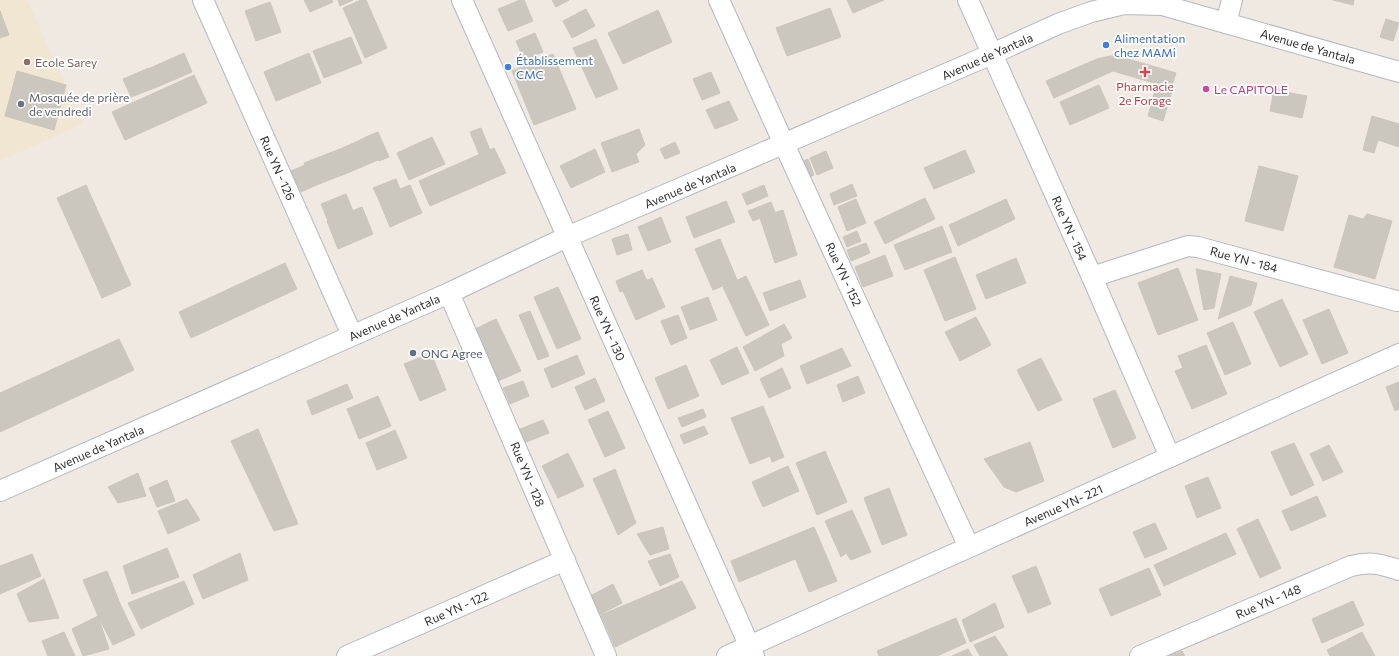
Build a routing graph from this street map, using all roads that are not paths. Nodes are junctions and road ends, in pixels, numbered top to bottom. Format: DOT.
graph roads {
  1 [pos="203,0"];
  2 [pos="462,0"];
  3 [pos="720,0"];
  4 [pos="968,0"];
  5 [pos="1232,0"];
  6 [pos="1226,23"];
  7 [pos="992,54"];
  8 [pos="1399,72"];
  9 [pos="784,144"];
  10 [pos="567,237"];
  11 [pos="1092,277"];
  12 [pos="449,293"];
  13 [pos="1398,304"];
  14 [pos="352,336"];
  15 [pos="1399,354"];
  16 [pos="1170,457"];
  17 [pos="0,491"];
  18 [pos="969,547"];
  19 [pos="565,560"];
  20 [pos="1399,570"];
  21 [pos="751,651"];
  22 [pos="347,656"];
  23 [pos="606,656"];
  24 [pos="727,656"];
  25 [pos="1140,656"];
  1 -- 14 [label="street, Rue YN - 126"];
  2 -- 10 [label="street, Rue YN - 130"];
  3 -- 9 [label="street, Rue YN - 152"];
  4 -- 7 [label="street, Rue YN - 154"];
  5 -- 6 [label="street"];
  6 -- 7 [label="street, Avenue de Yantala"];
  6 -- 8 [label="street, Avenue de Yantala"];
  7 -- 9 [label="street, Avenue de Yantala"];
  7 -- 11 [label="street, Rue YN - 154"];
  9 -- 10 [label="street, Avenue de Yantala"];
  9 -- 18 [label="street, Rue YN - 152"];
  10 -- 12 [label="street, Avenue de Yantala"];
  10 -- 21 [label="street, Rue YN - 130"];
  11 -- 13 [label="street, Rue YN - 184"];
  11 -- 16 [label="street, Rue YN - 154"];
  12 -- 14 [label="street, Avenue de Yantala"];
  12 -- 19 [label="street, Rue YN - 128"];
  14 -- 17 [label="street, Avenue de Yantala"];
  15 -- 16 [label="street, Avenue YN- 221"];
  16 -- 18 [label="street, Avenue YN- 221"];
  18 -- 21 [label="street, Avenue YN- 221"];
  19 -- 22 [label="street, Rue YN - 122"];
  19 -- 23 [label="street, Rue YN - 128"];
  20 -- 25 [label="street, Rue YN - 148"];
  21 -- 24 [label="street, Avenue YN- 221"];
}
